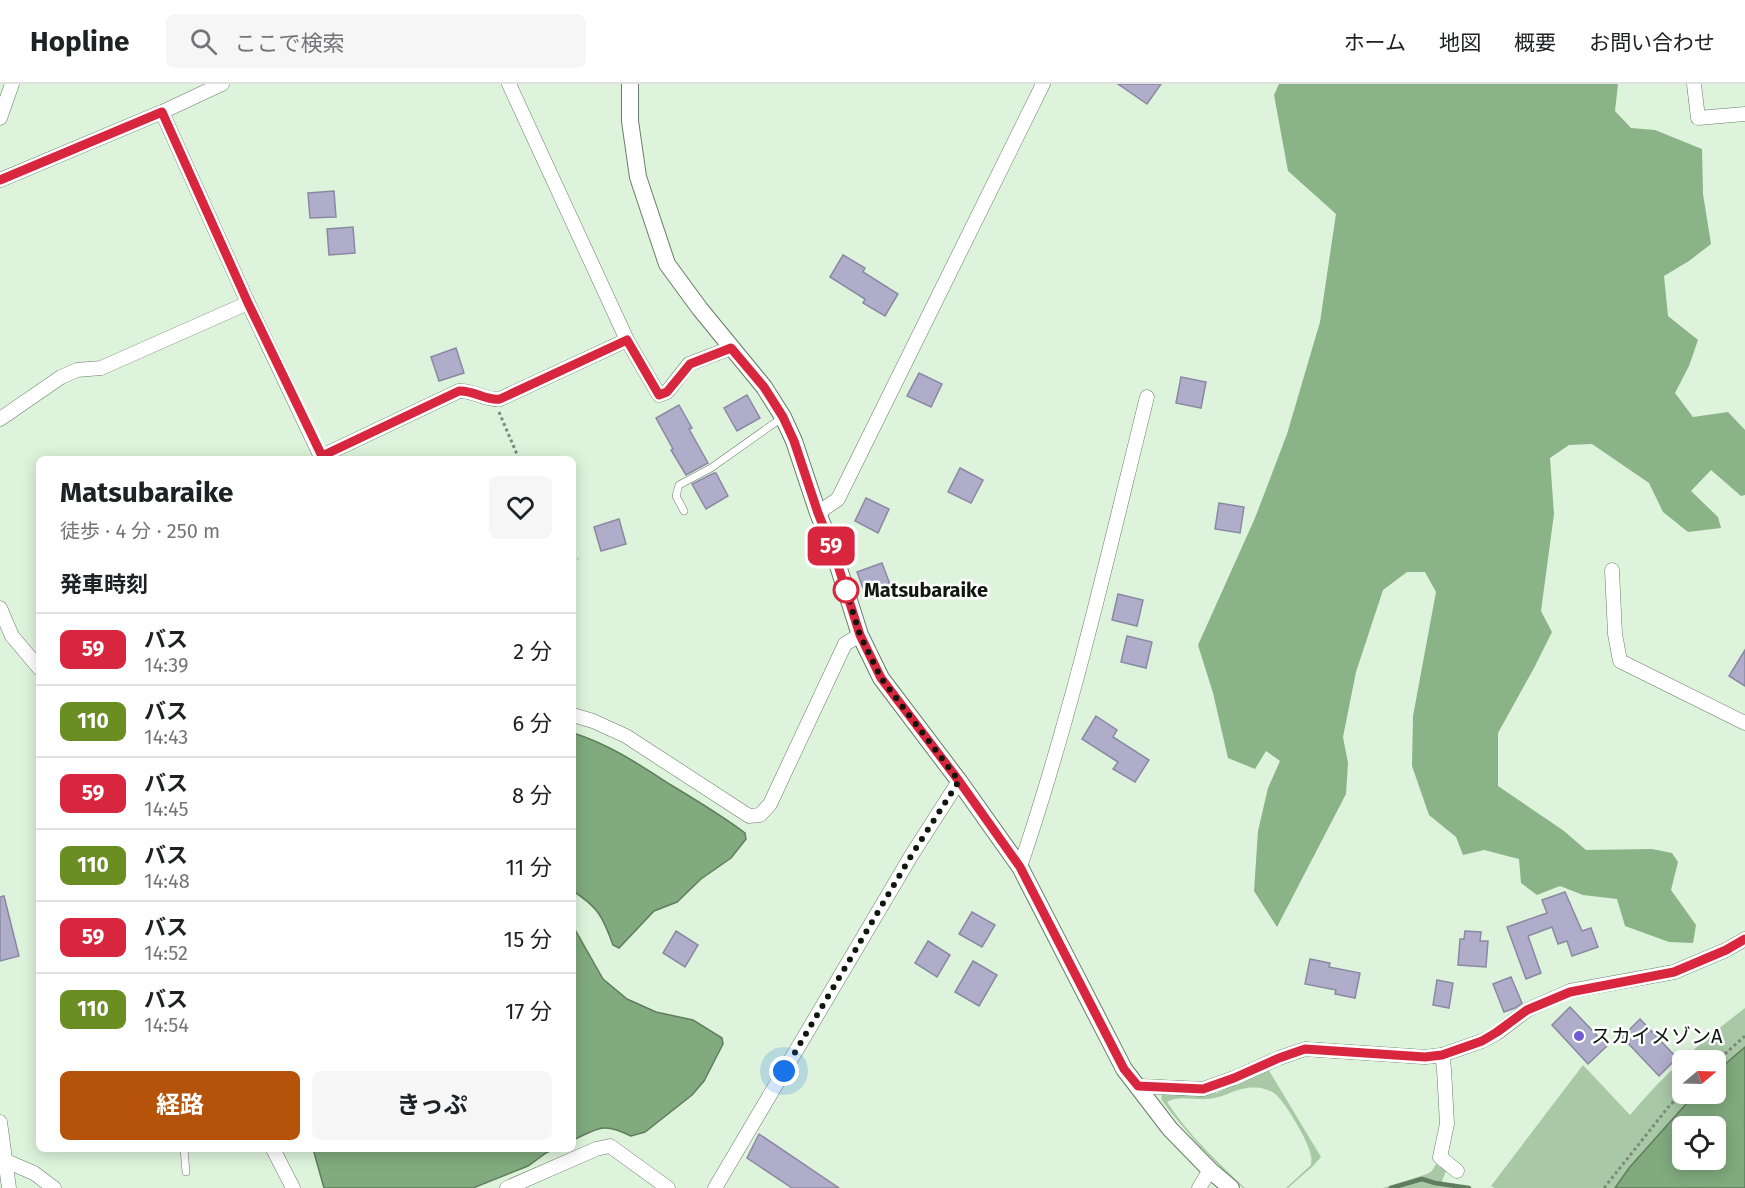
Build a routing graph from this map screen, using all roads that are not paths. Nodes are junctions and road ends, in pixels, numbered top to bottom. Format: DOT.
graph roads {
  1 [pos="12,84"];
  2 [pos="222,84"];
  3 [pos="508,84"];
  4 [pos="630,84"];
  5 [pos="1043,84"];
  6 [pos="1694,84"];
  7 [pos="162,112"];
  8 [pos="1745,114"];
  9 [pos="0,118"];
  10 [pos="0,180"];
  11 [pos="248,303"];
  12 [pos="627,340"];
  13 [pos="731,348"];
  14 [pos="1147,397"];
  15 [pos="783,417"];
  16 [pos="0,419"];
  17 [pos="321,456"];
  18 [pos="326,456"];
  19 [pos="684,511"];
  20 [pos="818,513"];
  21 [pos="1612,570"];
  22 [pos="0,608"];
  23 [pos="860,635"];
  24 [pos="36,664"];
  25 [pos="576,716"];
  26 [pos="1745,723"];
  27 [pos="959,781"];
  28 [pos="1020,867"];
  29 [pos="1745,939"];
  30 [pos="1442,1055"];
  31 [pos="1138,1086"];
  32 [pos="0,1122"];
  33 [pos="184,1152"];
  34 [pos="275,1152"];
  35 [pos="6,1161"];
  36 [pos="1210,1170"];
  37 [pos="1457,1171"];
  38 [pos="186,1172"];
  39 [pos="9,1188"];
  40 [pos="54,1188"];
  41 [pos="293,1188"];
  42 [pos="507,1188"];
  43 [pos="668,1188"];
  44 [pos="715,1188"];
  45 [pos="1199,1188"];
  46 [pos="1231,1188"];
  1 -- 9 [label="street"];
  2 -- 7 [label="street"];
  3 -- 12 [label="street"];
  4 -- 13 [label="street"];
  5 -- 20 [label="street"];
  6 -- 8 [label="street"];
  7 -- 10 [label="street"];
  7 -- 11 [label="street"];
  11 -- 16 [label="street"];
  11 -- 17 [label="street"];
  12 -- 13 [label="street"];
  12 -- 18 [label="street"];
  13 -- 15 [label="street"];
  14 -- 28 [label="street"];
  15 -- 19 [label="lane"];
  15 -- 20 [label="street"];
  20 -- 23 [label="street"];
  21 -- 26 [label="street"];
  22 -- 24 [label="street"];
  23 -- 25 [label="street"];
  23 -- 27 [label="street"];
  27 -- 28 [label="street"];
  27 -- 44 [label="street"];
  28 -- 31 [label="street"];
  29 -- 30 [label="street"];
  30 -- 31 [label="street"];
  30 -- 37 [label="street"];
  31 -- 36 [label="street"];
  32 -- 35 [label="street"];
  33 -- 38 [label="lane"];
  34 -- 41 [label="street"];
  35 -- 39 [label="street"];
  35 -- 40 [label="street"];
  36 -- 45 [label="street"];
  36 -- 46 [label="street"];
  42 -- 43 [label="street"];
}
